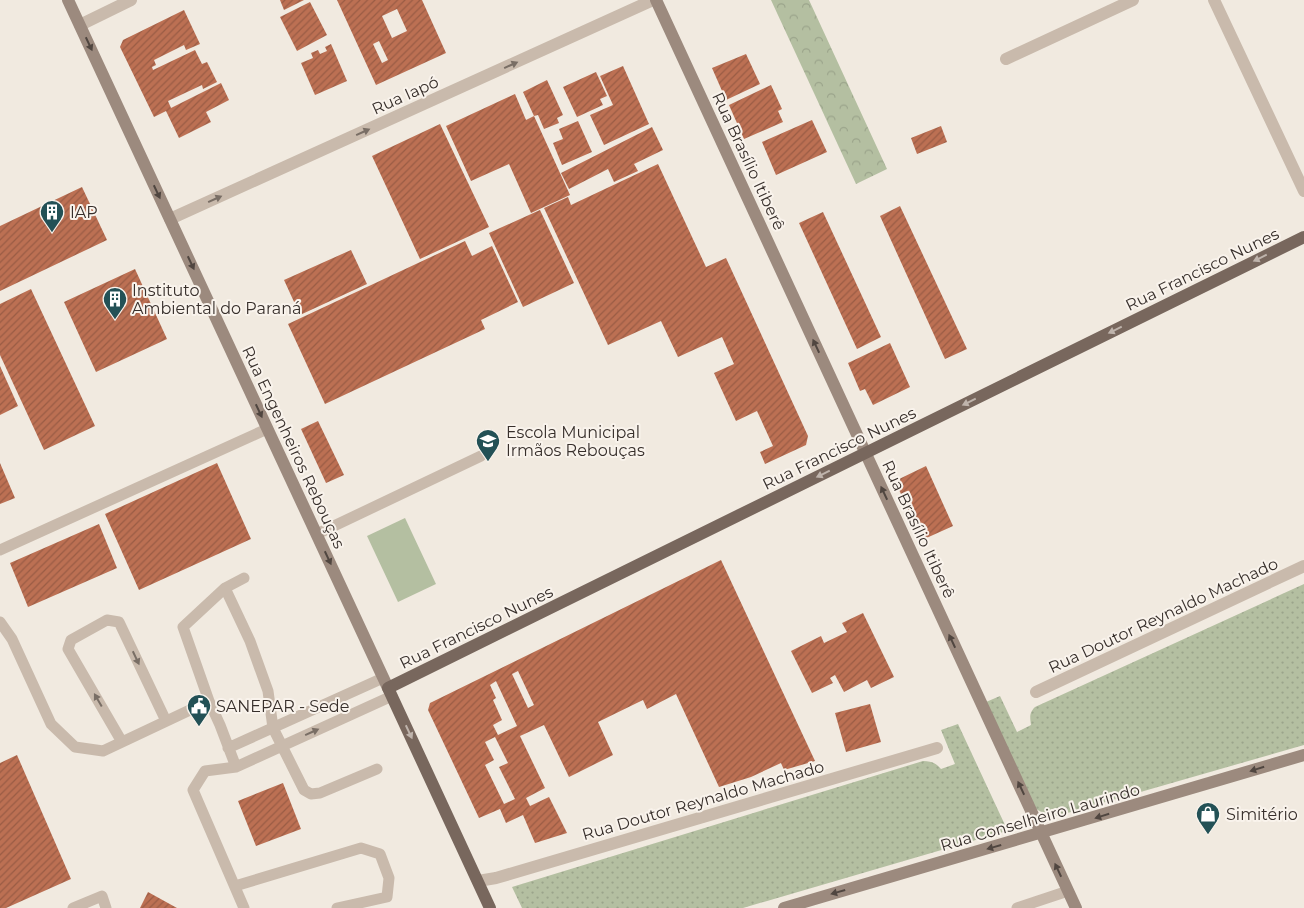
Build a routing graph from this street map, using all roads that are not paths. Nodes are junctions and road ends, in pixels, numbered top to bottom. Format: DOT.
graph roads {
  1 [pos="68,0"];
  2 [pos="131,0"];
  3 [pos="655,0"];
  4 [pos="1133,0"];
  5 [pos="1214,0"];
  6 [pos="80,25"];
  7 [pos="1006,60"];
  8 [pos="1304,191"];
  9 [pos="170,219"];
  10 [pos="1304,237"];
  11 [pos="267,429"];
  12 [pos="866,453"];
  13 [pos="480,456"];
  14 [pos="316,534"];
  15 [pos="0,550"];
  16 [pos="1304,566"];
  17 [pos="244,578"];
  18 [pos="225,588"];
  19 [pos="0,622"];
  20 [pos="388,687"];
  21 [pos="1036,692"];
  22 [pos="209,701"];
  23 [pos="166,722"];
  24 [pos="273,728"];
  25 [pos="122,742"];
  26 [pos="282,746"];
  27 [pos="228,748"];
  28 [pos="937,748"];
  29 [pos="1304,755"];
  30 [pos="236,767"];
  31 [pos="377,769"];
  32 [pos="1041,833"];
  33 [pos="478,881"];
  34 [pos="235,886"];
  35 [pos="1068,891"];
  36 [pos="73,908"];
  37 [pos="106,908"];
  38 [pos="244,908"];
  39 [pos="337,908"];
  40 [pos="490,908"];
  41 [pos="784,908"];
  42 [pos="1017,908"];
  43 [pos="1076,908"];
  1 -- 6 [label="main road, Rua Engenheiros Rebouças"];
  2 -- 6 [label="street"];
  9 -- 3 [label="street, Rua Iapó, one-way"];
  12 -- 3 [label="main road, Rua Brasílio Itiberê, one-way"];
  4 -- 7 [label="street"];
  5 -- 8 [label="street"];
  6 -- 9 [label="main road, Rua Engenheiros Rebouças, one-way"];
  9 -- 11 [label="main road, Rua Engenheiros Rebouças, one-way"];
  10 -- 12 [label="main road, Rua Francisco Nunes, one-way"];
  11 -- 14 [label="main road, Rua Engenheiros Rebouças"];
  11 -- 15 [label="lane"];
  12 -- 20 [label="main road, Rua Francisco Nunes, one-way"];
  32 -- 12 [label="main road, Rua Brasílio Itiberê, one-way"];
  13 -- 14 [label="lane"];
  14 -- 20 [label="main road, Rua Engenheiros Rebouças, one-way"];
  16 -- 21 [label="street, Rua Doutor Reynaldo Machado"];
  17 -- 18 [label="lane"];
  18 -- 22 [label="lane"];
  18 -- 24 [label="lane"];
  19 -- 25 [label="lane"];
  20 -- 24 [label="lane"];
  26 -- 20 [label="lane, one-way"];
  20 -- 33 [label="main road, Rua Engenheiros Rebouças, one-way"];
  22 -- 23 [label="lane"];
  22 -- 27 [label="lane"];
  23 -- 25 [label="lane"];
  25 -- 23 [label="lane, one-way"];
  24 -- 26 [label="lane"];
  24 -- 27 [label="lane"];
  26 -- 30 [label="lane"];
  26 -- 31 [label="lane"];
  27 -- 30 [label="lane"];
  28 -- 33 [label="street, Rua Doutor Reynaldo Machado"];
  29 -- 32 [label="main road, Rua Conselheiro Laurindo, one-way"];
  30 -- 34 [label="lane"];
  35 -- 32 [label="main road, Rua Brasílio Itiberê, one-way"];
  32 -- 41 [label="main road, Rua Conselheiro Laurindo, one-way"];
  33 -- 40 [label="main road, Rua Engenheiros Rebouças"];
  34 -- 38 [label="lane"];
  34 -- 39 [label="lane"];
  35 -- 42 [label="lane"];
  35 -- 43 [label="main road, Rua Brasílio Itiberê"];
  36 -- 37 [label="lane"];
}
